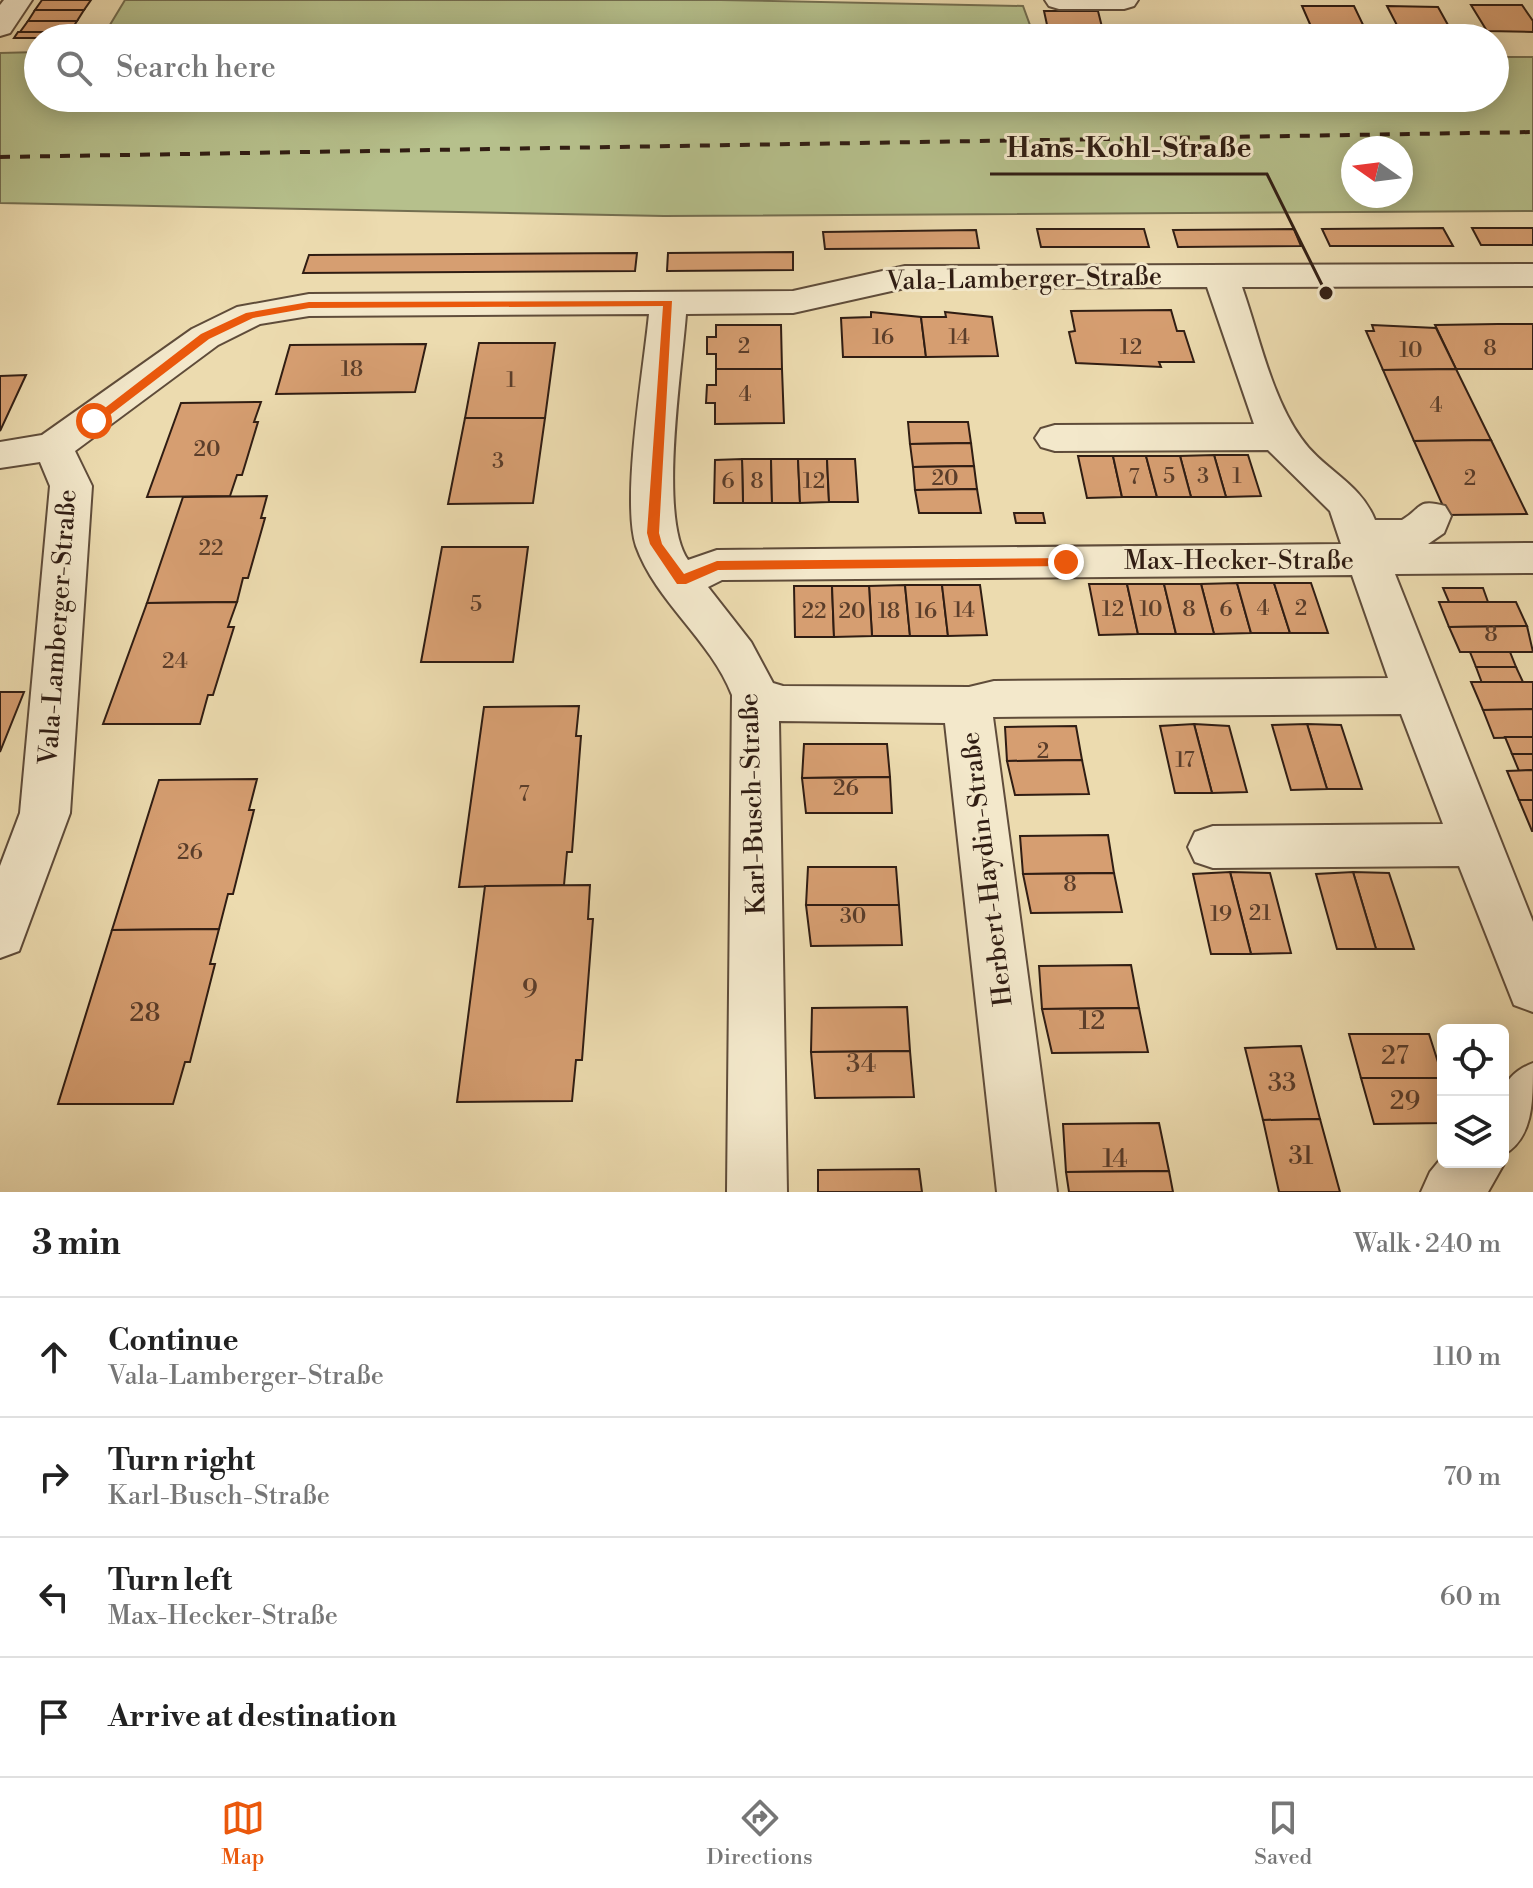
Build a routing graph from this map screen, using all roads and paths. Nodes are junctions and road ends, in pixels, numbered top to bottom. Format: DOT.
graph roads {
  1 [pos="18,0"];
  2 [pos="1059,0"];
  3 [pos="1124,0"];
  4 [pos="0,27"];
  5 [pos="1533,275"];
  6 [pos="1221,276"];
  7 [pos="668,303"];
  8 [pos="1280,437"];
  9 [pos="1055,438"];
  10 [pos="53,447"];
  11 [pos="0,455"];
  12 [pos="1430,516"];
  13 [pos="1364,548"];
  14 [pos="1533,558"];
  15 [pos="681,581"];
  16 [pos="755,695"];
  17 [pos="1417,696"];
  18 [pos="969,705"];
  19 [pos="1213,847"];
  20 [pos="1502,876"];
  21 [pos="0,935"];
  22 [pos="1533,988"];
  23 [pos="1533,1089"];
  24 [pos="1509,1120"];
  25 [pos="1471,1168"];
  26 [pos="757,1192"];
  27 [pos="1027,1192"];
  28 [pos="1451,1192"];
  1 -- 4 [label="street"];
  2 -- 3 [label="street"];
  5 -- 6 [label="street, Vala-Lamberger-Straße"];
  6 -- 7 [label="street, Vala-Lamberger-Straße"];
  6 -- 8 [label="street"];
  7 -- 10 [label="street, Vala-Lamberger-Straße"];
  7 -- 15 [label="street, Karl-Busch-Straße"];
  8 -- 9 [label="street"];
  8 -- 13 [label="street"];
  10 -- 11 [label="street"];
  10 -- 21 [label="street, Vala-Lamberger-Straße"];
  12 -- 13 [label="street"];
  13 -- 14 [label="street"];
  13 -- 15 [label="street, Max-Hecker-Straße"];
  13 -- 17 [label="street"];
  15 -- 16 [label="street, Karl-Busch-Straße"];
  16 -- 18 [label="street"];
  16 -- 26 [label="street, Karl-Busch-Straße"];
  17 -- 18 [label="street, Herbert-Haydin-Straße"];
  17 -- 20 [label="street"];
  18 -- 27 [label="street, Herbert-Haydin-Straße"];
  19 -- 20 [label="street"];
  20 -- 22 [label="street"];
  23 -- 24 [label="street"];
  25 -- 28 [label="street"];
}
